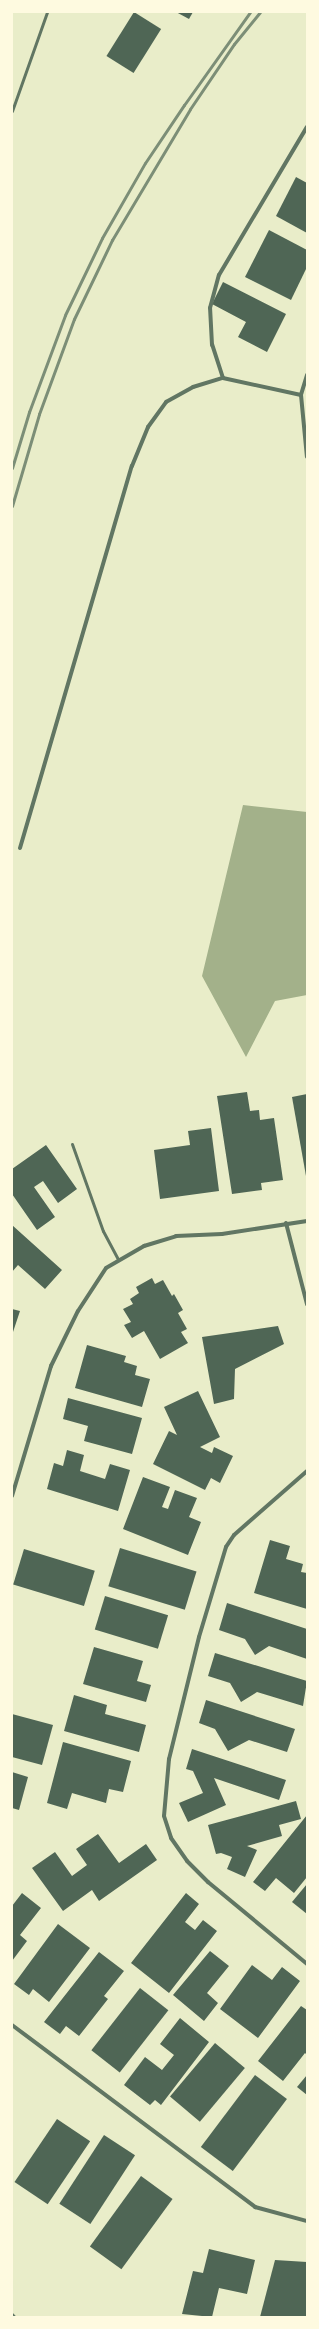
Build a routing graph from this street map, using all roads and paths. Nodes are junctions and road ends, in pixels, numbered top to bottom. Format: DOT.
graph roads {
  1 [pos="47,12"];
  2 [pos="12,111"];
  3 [pos="307,127"];
  4 [pos="307,375"];
  5 [pos="223,378"];
  6 [pos="301,395"];
  7 [pos="307,457"];
  8 [pos="20,848"];
  9 [pos="72,1144"];
  10 [pos="307,1221"];
  11 [pos="286,1223"];
  12 [pos="118,1259"];
  13 [pos="307,1304"];
  14 [pos="307,1471"];
  15 [pos="12,1496"];
  16 [pos="307,1964"];
  17 [pos="12,2024"];
  18 [pos="307,2221"];
  1 -- 2 [label="lane"];
  3 -- 5 [label="street"];
  4 -- 6 [label="street"];
  5 -- 6 [label="street"];
  5 -- 8 [label="street"];
  6 -- 7 [label="street"];
  9 -- 12 [label="lane"];
  10 -- 11 [label="street"];
  11 -- 12 [label="street"];
  11 -- 13 [label="street"];
  12 -- 15 [label="street"];
  14 -- 16 [label="street"];
  17 -- 18 [label="street"];
}
